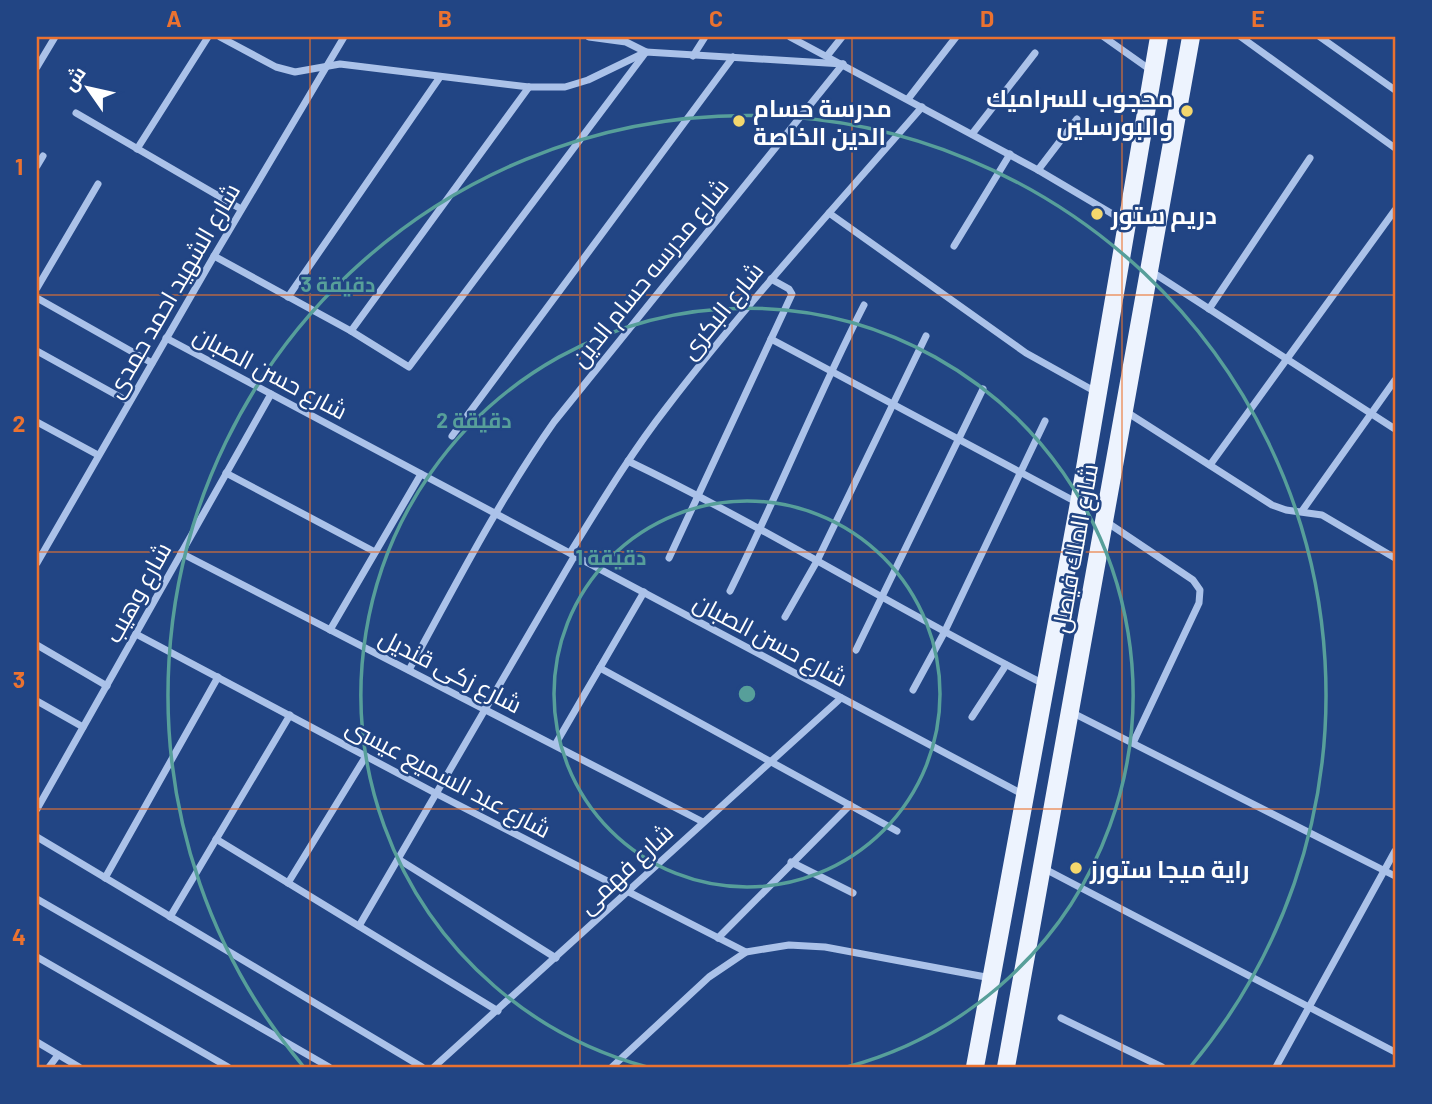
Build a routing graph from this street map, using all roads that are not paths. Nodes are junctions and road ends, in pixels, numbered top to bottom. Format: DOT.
graph roads {
  1 [pos="55,37"];
  2 [pos="208,37"];
  3 [pos="220,37"];
  4 [pos="344,37"];
  5 [pos="589,37"];
  6 [pos="705,37"];
  7 [pos="790,37"];
  8 [pos="842,37"];
  9 [pos="957,37"];
  10 [pos="1104,37"];
  11 [pos="1158,37"];
  12 [pos="1191,37"];
  13 [pos="1241,37"];
  14 [pos="1320,37"];
  15 [pos="646,52"];
  16 [pos="1035,53"];
  17 [pos="693,56"];
  18 [pos="827,56"];
  19 [pos="733,57"];
  20 [pos="843,64"];
  21 [pos="327,65"];
  22 [pos="37,67"];
  23 [pos="1152,71"];
  24 [pos="440,77"];
  25 [pos="530,87"];
  26 [pos="1395,90"];
  27 [pos="908,99"];
  28 [pos="922,107"];
  29 [pos="76,113"];
  30 [pos="1077,119"];
  31 [pos="972,134"];
  32 [pos="1395,148"];
  33 [pos="137,149"];
  34 [pos="1010,154"];
  35 [pos="43,156"];
  36 [pos="1310,158"];
  37 [pos="37,166"];
  38 [pos="1038,170"];
  39 [pos="98,184"];
  40 [pos="241,209"];
  41 [pos="1395,210"];
  42 [pos="829,214"];
  43 [pos="1126,222"];
  44 [pos="954,246"];
  45 [pos="214,256"];
  46 [pos="1149,270"];
  47 [pos="771,279"];
  48 [pos="37,288"];
  49 [pos="288,296"];
  50 [pos="37,298"];
  51 [pos="864,305"];
  52 [pos="1209,309"];
  53 [pos="351,331"];
  54 [pos="926,337"];
  55 [pos="166,338"];
  56 [pos="771,339"];
  57 [pos="37,351"];
  58 [pos="1287,359"];
  59 [pos="152,363"];
  60 [pos="830,371"];
  61 [pos="1395,380"];
  62 [pos="983,389"];
  63 [pos="1097,392"];
  64 [pos="271,394"];
  65 [pos="129,402"];
  66 [pos="893,406"];
  67 [pos="1124,410"];
  68 [pos="1371,414"];
  69 [pos="1045,421"];
  70 [pos="37,422"];
  71 [pos="1395,429"];
  72 [pos="452,436"];
  73 [pos="958,440"];
  74 [pos="98,455"];
  75 [pos="628,461"];
  76 [pos="1210,465"];
  77 [pos="1021,472"];
  78 [pos="226,473"];
  79 [pos="421,474"];
  80 [pos="699,495"];
  81 [pos="1079,503"];
  82 [pos="1302,511"];
  83 [pos="495,513"];
  84 [pos="1104,521"];
  85 [pos="761,529"];
  86 [pos="375,552"];
  87 [pos="181,553"];
  88 [pos="572,554"];
  89 [pos="669,558"];
  90 [pos="1395,558"];
  91 [pos="817,561"];
  92 [pos="37,563"];
  93 [pos="730,591"];
  94 [pos="644,593"];
  95 [pos="881,598"];
  96 [pos="785,617"];
  97 [pos="330,630"];
  98 [pos="944,632"];
  99 [pos="136,634"];
  100 [pos="37,645"];
  101 [pos="856,650"];
  102 [pos="1006,665"];
  103 [pos="600,668"];
  104 [pos="409,670"];
  105 [pos="218,677"];
  106 [pos="1045,685"];
  107 [pos="107,686"];
  108 [pos="913,690"];
  109 [pos="841,698"];
  110 [pos="37,701"];
  111 [pos="485,710"];
  112 [pos="1070,712"];
  113 [pos="290,715"];
  114 [pos="972,717"];
  115 [pos="83,727"];
  116 [pos="1133,743"];
  117 [pos="555,746"];
  118 [pos="366,756"];
  119 [pos="770,760"];
  120 [pos="438,793"];
  121 [pos="1025,795"];
  122 [pos="849,805"];
  123 [pos="37,809"];
  124 [pos="703,822"];
  125 [pos="897,831"];
  126 [pos="37,837"];
  127 [pos="216,839"];
  128 [pos="1395,851"];
  129 [pos="398,859"];
  130 [pos="791,862"];
  131 [pos="1042,867"];
  132 [pos="1384,870"];
  133 [pos="1395,876"];
  134 [pos="105,878"];
  135 [pos="288,883"];
  136 [pos="627,892"];
  137 [pos="853,893"];
  138 [pos="37,899"];
  139 [pos="170,916"];
  140 [pos="359,926"];
  141 [pos="718,938"];
  142 [pos="746,952"];
  143 [pos="37,957"];
  144 [pos="556,957"];
  145 [pos="991,978"];
  146 [pos="1310,1008"];
  147 [pos="498,1011"];
  148 [pos="1061,1018"];
  149 [pos="37,1042"];
  150 [pos="1395,1052"];
  151 [pos="58,1055"];
  152 [pos="49,1067"];
  153 [pos="79,1067"];
  154 [pos="228,1067"];
  155 [pos="329,1067"];
  156 [pos="422,1067"];
  157 [pos="434,1067"];
  158 [pos="612,1067"];
  159 [pos="975,1067"];
  160 [pos="1006,1067"];
  161 [pos="1163,1067"];
  162 [pos="1276,1067"];
  1 -- 22 [label="street"];
  2 -- 33 [label="street"];
  3 -- 21 [label="street"];
  4 -- 21 [label="street, شارع الشهيد احمد حمدى"];
  5 -- 15 [label="street"];
  6 -- 17 [label="street"];
  7 -- 18 [label="street"];
  8 -- 18 [label="street"];
  9 -- 27 [label="street"];
  10 -- 23 [label="street"];
  11 -- 23 [label="main road, شارع الملك فيصل"];
  12 -- 46 [label="main road, شارع الملك فيصل"];
  13 -- 32 [label="street"];
  14 -- 26 [label="street"];
  15 -- 17 [label="street"];
  15 -- 25 [label="street"];
  15 -- 53 [label="street"];
  16 -- 31 [label="street"];
  17 -- 19 [label="street"];
  18 -- 20 [label="street"];
  19 -- 20 [label="street"];
  19 -- 72 [label="street"];
  20 -- 27 [label="street"];
  20 -- 83 [label="street, شارع مدرسه حسام الدين"];
  21 -- 24 [label="street"];
  21 -- 40 [label="street, شارع الشهيد احمد حمدى"];
  23 -- 43 [label="main road, شارع الملك فيصل"];
  24 -- 25 [label="street"];
  24 -- 49 [label="street"];
  25 -- 53 [label="street"];
  27 -- 28 [label="street"];
  28 -- 31 [label="street"];
  28 -- 42 [label="street, شارع البكرى"];
  29 -- 33 [label="street"];
  30 -- 38 [label="street"];
  31 -- 34 [label="street"];
  33 -- 40 [label="street"];
  34 -- 38 [label="street"];
  34 -- 44 [label="street"];
  35 -- 37 [label="street"];
  36 -- 52 [label="street"];
  38 -- 43 [label="street"];
  39 -- 48 [label="street"];
  40 -- 45 [label="street, شارع الشهيد احمد حمدى"];
  41 -- 58 [label="street"];
  42 -- 47 [label="street, شارع البكرى"];
  42 -- 63 [label="street"];
  43 -- 63 [label="main road, شارع الملك فيصل"];
  45 -- 49 [label="street"];
  45 -- 55 [label="street, شارع الشهيد احمد حمدى"];
  46 -- 52 [label="street"];
  46 -- 67 [label="main road, شارع الملك فيصل"];
  47 -- 56 [label="street"];
  47 -- 75 [label="street, شارع البكرى"];
  49 -- 53 [label="street"];
  50 -- 59 [label="street"];
  51 -- 60 [label="street"];
  52 -- 58 [label="street"];
  54 -- 66 [label="street"];
  55 -- 59 [label="street, شارع الشهيد احمد حمدى"];
  55 -- 64 [label="street, شارع حسن الصبان"];
  56 -- 60 [label="street"];
  56 -- 80 [label="street"];
  57 -- 65 [label="street"];
  58 -- 68 [label="street"];
  58 -- 76 [label="street"];
  59 -- 65 [label="street, شارع الشهيد احمد حمدى"];
  60 -- 66 [label="street"];
  60 -- 85 [label="street"];
  61 -- 68 [label="street"];
  62 -- 73 [label="street"];
  63 -- 81 [label="main road, شارع الملك فيصل"];
  64 -- 78 [label="street, شارع وهيب"];
  64 -- 79 [label="street, شارع حسن الصبان"];
  65 -- 74 [label="street, شارع الشهيد احمد حمدى"];
  66 -- 73 [label="street"];
  66 -- 91 [label="street"];
  67 -- 76 [label="street"];
  67 -- 84 [label="main road, شارع الملك فيصل"];
  68 -- 71 [label="street"];
  68 -- 82 [label="street"];
  69 -- 77 [label="street"];
  70 -- 74 [label="street"];
  73 -- 77 [label="street"];
  73 -- 95 [label="street"];
  74 -- 92 [label="street, شارع الشهيد احمد حمدى"];
  75 -- 80 [label="street"];
  75 -- 88 [label="street, شارع البكرى"];
  76 -- 82 [label="street"];
  77 -- 81 [label="street"];
  77 -- 98 [label="street"];
  78 -- 86 [label="street"];
  78 -- 87 [label="street, شارع وهيب"];
  79 -- 83 [label="street, شارع حسن الصبان"];
  79 -- 86 [label="street"];
  80 -- 85 [label="street"];
  80 -- 89 [label="street"];
  81 -- 106 [label="main road, شارع الملك فيصل"];
  82 -- 90 [label="street"];
  83 -- 88 [label="street, شارع حسن الصبان"];
  83 -- 104 [label="street, شارع مدرسه حسام الدين"];
  84 -- 112 [label="main road, شارع الملك فيصل"];
  84 -- 116 [label="street"];
  85 -- 91 [label="street"];
  85 -- 93 [label="street"];
  86 -- 97 [label="street"];
  87 -- 97 [label="street, شارع زكى قنديل"];
  87 -- 99 [label="street, شارع وهيب"];
  88 -- 94 [label="street, شارع حسن الصبان"];
  88 -- 111 [label="street, شارع البكرى"];
  91 -- 95 [label="street"];
  91 -- 96 [label="street"];
  94 -- 103 [label="street"];
  94 -- 109 [label="street, شارع حسن الصبان"];
  95 -- 98 [label="street"];
  95 -- 101 [label="street"];
  97 -- 104 [label="street, شارع زكى قنديل"];
  98 -- 102 [label="street"];
  98 -- 108 [label="street"];
  99 -- 105 [label="street, شارع عبد السميع عيسى"];
  99 -- 107 [label="street, شارع وهيب"];
  100 -- 107 [label="street"];
  102 -- 106 [label="street"];
  102 -- 114 [label="street"];
  103 -- 117 [label="street"];
  103 -- 119 [label="street"];
  104 -- 111 [label="street, شارع زكى قنديل"];
  105 -- 113 [label="street, شارع عبد السميع عيسى"];
  105 -- 134 [label="street"];
  106 -- 121 [label="main road, شارع الملك فيصل"];
  107 -- 115 [label="street, شارع وهيب"];
  109 -- 119 [label="street, شارع فهمى"];
  109 -- 121 [label="street, شارع حسن الصبان"];
  110 -- 115 [label="street"];
  111 -- 117 [label="street, شارع زكى قنديل"];
  111 -- 120 [label="street, شارع البكرى"];
  112 -- 116 [label="street"];
  112 -- 131 [label="main road, شارع الملك فيصل"];
  113 -- 118 [label="street, شارع عبد السميع عيسى"];
  113 -- 127 [label="street"];
  115 -- 123 [label="street, شارع وهيب"];
  116 -- 132 [label="street"];
  117 -- 124 [label="street, شارع زكى قنديل"];
  118 -- 120 [label="street, شارع عبد السميع عيسى"];
  118 -- 135 [label="street"];
  119 -- 122 [label="street"];
  119 -- 124 [label="street, شارع فهمى"];
  120 -- 129 [label="street, شارع البكرى"];
  120 -- 136 [label="street, شارع عبد السميع عيسى"];
  121 -- 145 [label="main road, شارع الملك فيصل"];
  122 -- 125 [label="street"];
  122 -- 130 [label="street"];
  124 -- 136 [label="street, شارع فهمى"];
  126 -- 134 [label="street"];
  127 -- 135 [label="street"];
  127 -- 139 [label="street"];
  128 -- 132 [label="street"];
  129 -- 140 [label="street, شارع البكرى"];
  129 -- 144 [label="street"];
  130 -- 137 [label="street"];
  130 -- 141 [label="street"];
  131 -- 146 [label="street"];
  131 -- 160 [label="main road, شارع الملك فيصل"];
  132 -- 133 [label="street"];
  132 -- 146 [label="street"];
  134 -- 139 [label="street"];
  135 -- 140 [label="street"];
  136 -- 141 [label="street, شارع عبد السميع عيسى"];
  136 -- 144 [label="street, شارع فهمى"];
  138 -- 155 [label="street"];
  139 -- 156 [label="street"];
  140 -- 147 [label="street"];
  141 -- 142 [label="street, شارع عبد السميع عيسى"];
  142 -- 145 [label="street"];
  142 -- 158 [label="street"];
  143 -- 154 [label="street"];
  144 -- 147 [label="street, شارع فهمى"];
  145 -- 159 [label="main road, شارع الملك فيصل"];
  146 -- 150 [label="street"];
  146 -- 162 [label="street"];
  147 -- 157 [label="street, شارع فهمى"];
  148 -- 161 [label="street"];
  149 -- 151 [label="street"];
  151 -- 152 [label="street"];
  151 -- 153 [label="street"];
}
